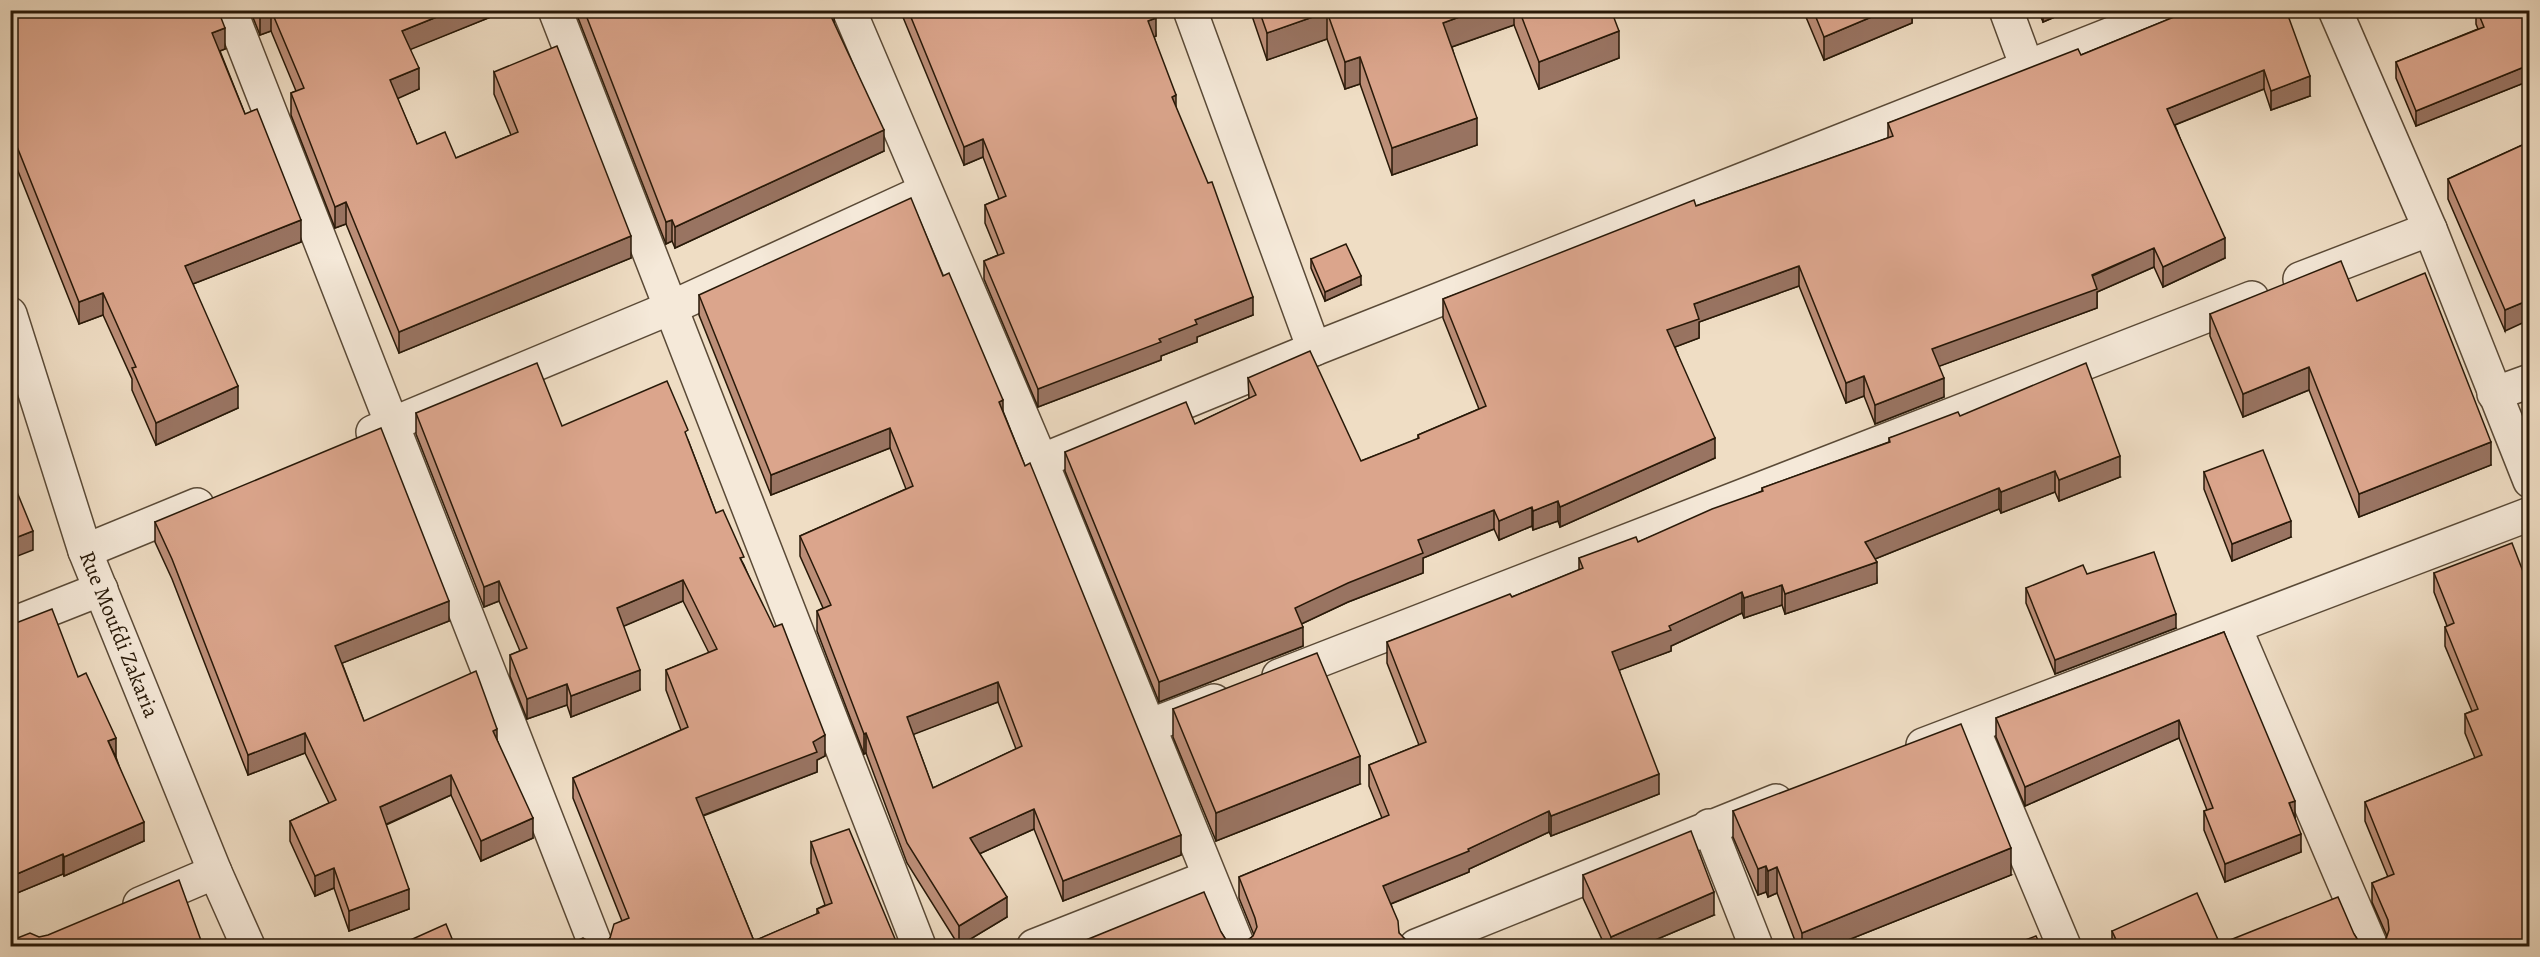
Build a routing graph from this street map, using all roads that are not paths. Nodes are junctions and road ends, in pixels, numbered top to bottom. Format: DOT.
graph roads {
  1 [pos="230,10"];
  2 [pos="555,10"];
  3 [pos="849,10"];
  4 [pos="1190,10"];
  5 [pos="2006,10"];
  6 [pos="2172,10"];
  7 [pos="2335,10"];
  8 [pos="2027,67"];
  9 [pos="925,191"];
  10 [pos="2430,229"];
  11 [pos="670,308"];
  12 [pos="10,314"];
  13 [pos="1314,349"];
  14 [pos="2529,381"];
  15 [pos="2494,394"];
  16 [pos="392,424"];
  17 [pos="348,442"];
  18 [pos="1041,461"];
  19 [pos="2529,481"];
  20 [pos="228,492"];
  21 [pos="2529,514"];
  22 [pos="86,551"];
  23 [pos="101,589"];
  24 [pos="10,624"];
  25 [pos="2235,628"];
  26 [pos="1149,726"];
  27 [pos="1972,727"];
  28 [pos="1895,756"];
  29 [pos="1808,789"];
  30 [pos="1709,826"];
  31 [pos="216,872"];
  32 [pos="1209,877"];
  33 [pos="117,914"];
  34 [pos="1428,944"];
  35 [pos="248,946"];
  36 [pos="596,946"];
  37 [pos="919,946"];
  38 [pos="1034,946"];
  39 [pos="1239,946"];
  40 [pos="1756,946"];
  41 [pos="2064,946"];
  42 [pos="2371,946"];
  1 -- 16 [label="street"];
  2 -- 11 [label="street"];
  3 -- 9 [label="street"];
  4 -- 13 [label="street"];
  5 -- 8 [label="street"];
  6 -- 8 [label="street"];
  7 -- 10 [label="street"];
  8 -- 13 [label="street"];
  9 -- 11 [label="street"];
  9 -- 18 [label="street"];
  10 -- 15 [label="street"];
  10 -- 26 [label="street"];
  11 -- 16 [label="street"];
  11 -- 37 [label="street"];
  12 -- 22 [label="street, Rue Moufdi Zakaria"];
  13 -- 18 [label="street"];
  14 -- 15 [label="street"];
  15 -- 19 [label="street"];
  16 -- 17 [label="street"];
  16 -- 36 [label="street"];
  18 -- 26 [label="street"];
  20 -- 22 [label="street"];
  21 -- 25 [label="street"];
  22 -- 23 [label="street, Rue Moufdi Zakaria"];
  23 -- 24 [label="street"];
  23 -- 31 [label="street, Rue Moufdi Zakaria"];
  25 -- 27 [label="street"];
  25 -- 42 [label="street"];
  26 -- 32 [label="street"];
  27 -- 28 [label="street"];
  27 -- 41 [label="street"];
  29 -- 30 [label="street"];
  30 -- 34 [label="street"];
  30 -- 40 [label="street"];
  31 -- 33 [label="street"];
  31 -- 35 [label="street, Rue Moufdi Zakaria"];
  32 -- 38 [label="street"];
  32 -- 39 [label="street"];
}
